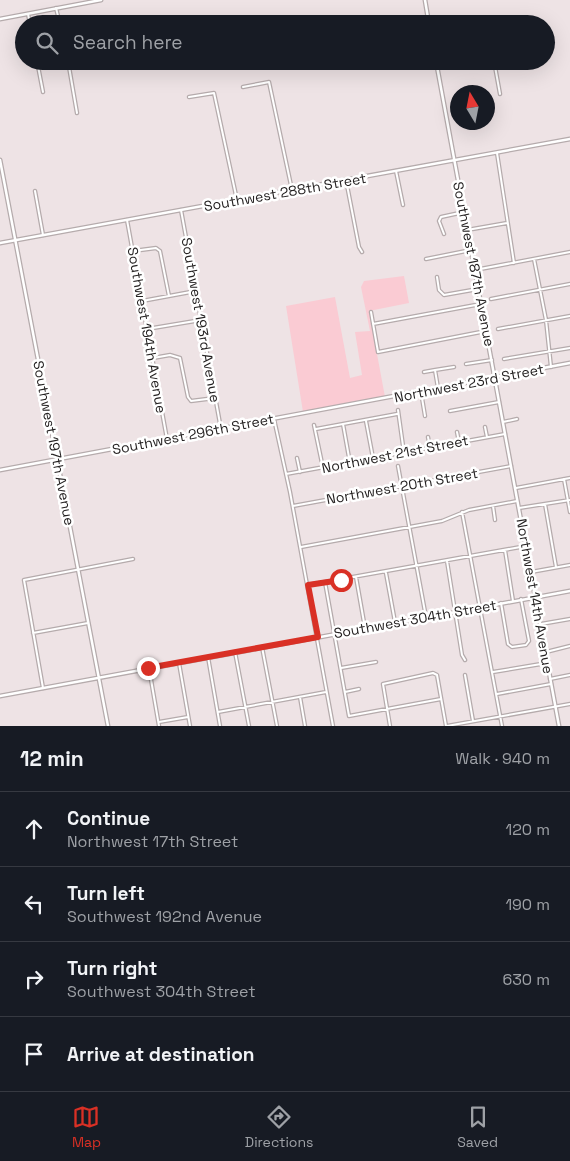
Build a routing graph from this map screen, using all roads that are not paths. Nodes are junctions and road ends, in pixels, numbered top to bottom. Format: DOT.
graph roads {
  1 [pos="101,0"];
  2 [pos="425,0"];
  3 [pos="56,8"];
  4 [pos="28,14"];
  5 [pos="22,15"];
  6 [pos="58,15"];
  7 [pos="428,15"];
  8 [pos="15,16"];
  9 [pos="0,19"];
  10 [pos="39,70"];
  11 [pos="70,70"];
  12 [pos="438,70"];
  13 [pos="496,70"];
  14 [pos="243,87"];
  15 [pos="43,92"];
  16 [pos="500,94"];
  17 [pos="189,96"];
  18 [pos="78,113"];
  19 [pos="570,139"];
  20 [pos="496,153"];
  21 [pos="0,160"];
  22 [pos="454,161"];
  23 [pos="396,171"];
  24 [pos="346,180"];
  25 [pos="292,190"];
  26 [pos="35,191"];
  27 [pos="237,200"];
  28 [pos="403,205"];
  29 [pos="181,210"];
  30 [pos="464,212"];
  31 [pos="127,220"];
  32 [pos="507,222"];
  33 [pos="467,230"];
  34 [pos="444,234"];
  35 [pos="43,236"];
  36 [pos="16,240"];
  37 [pos="0,243"];
  38 [pos="471,250"];
  39 [pos="133,251"];
  40 [pos="362,252"];
  41 [pos="570,252"];
  42 [pos="426,259"];
  43 [pos="534,259"];
  44 [pos="514,263"];
  45 [pos="475,270"];
  46 [pos="438,277"];
  47 [pos="570,284"];
  48 [pos="478,289"];
  49 [pos="540,289"];
  50 [pos="196,291"];
  51 [pos="169,296"];
  52 [pos="491,299"];
  53 [pos="141,301"];
  54 [pos="481,304"];
  55 [pos="370,312"];
  56 [pos="570,316"];
  57 [pos="201,320"];
  58 [pos="546,320"];
  59 [pos="373,324"];
  60 [pos="147,328"];
  61 [pos="498,329"];
  62 [pos="486,331"];
  63 [pos="570,348"];
  64 [pos="549,352"];
  65 [pos="152,358"];
  66 [pos="504,359"];
  67 [pos="492,360"];
  68 [pos="466,364"];
  69 [pos="570,364"];
  70 [pos="454,367"];
  71 [pos="550,367"];
  72 [pos="435,370"];
  73 [pos="424,372"];
  74 [pos="494,377"];
  75 [pos="438,388"];
  76 [pos="421,392"];
  77 [pos="215,398"];
  78 [pos="387,398"];
  79 [pos="499,402"];
  80 [pos="398,410"];
  81 [pos="450,411"];
  82 [pos="397,414"];
  83 [pos="425,416"];
  84 [pos="274,419"];
  85 [pos="366,420"];
  86 [pos="517,420"];
  87 [pos="503,422"];
  88 [pos="343,424"];
  89 [pos="314,425"];
  90 [pos="485,427"];
  91 [pos="221,429"];
  92 [pos="316,429"];
  93 [pos="457,432"];
  94 [pos="505,434"];
  95 [pos="428,437"];
  96 [pos="487,437"];
  97 [pos="167,439"];
  98 [pos="459,442"];
  99 [pos="430,448"];
  100 [pos="404,452"];
  101 [pos="297,458"];
  102 [pos="373,458"];
  103 [pos="58,460"];
  104 [pos="350,463"];
  105 [pos="398,466"];
  106 [pos="511,466"];
  107 [pos="323,468"];
  108 [pos="0,470"];
  109 [pos="300,472"];
  110 [pos="286,474"];
  111 [pos="570,478"];
  112 [pos="564,479"];
  113 [pos="401,486"];
  114 [pos="515,488"];
  115 [pos="569,500"];
  116 [pos="517,501"];
  117 [pos="545,504"];
  118 [pos="293,506"];
  119 [pos="493,506"];
  120 [pos="519,508"];
  121 [pos="462,512"];
  122 [pos="570,512"];
  123 [pos="495,520"];
  124 [pos="409,527"];
  125 [pos="526,546"];
  126 [pos="300,547"];
  127 [pos="506,550"];
  128 [pos="471,556"];
  129 [pos="133,559"];
  130 [pos="447,561"];
  131 [pos="570,565"];
  132 [pos="416,566"];
  133 [pos="556,567"];
  134 [pos="78,569"];
  135 [pos="386,572"];
  136 [pos="531,572"];
  137 [pos="356,578"];
  138 [pos="325,582"];
  139 [pos="308,585"];
  140 [pos="570,591"];
  141 [pos="536,596"];
  142 [pos="521,599"];
  143 [pos="513,601"];
  144 [pos="501,603"];
  145 [pos="481,607"];
  146 [pos="456,611"];
  147 [pos="426,617"];
  148 [pos="570,619"];
  149 [pos="88,622"];
  150 [pos="395,622"];
  151 [pos="541,624"];
  152 [pos="365,628"];
  153 [pos="33,633"];
  154 [pos="335,634"];
  155 [pos="318,637"];
  156 [pos="570,646"];
  157 [pos="262,647"];
  158 [pos="235,652"];
  159 [pos="545,652"];
  160 [pos="208,657"];
  161 [pos="465,660"];
  162 [pos="376,662"];
  163 [pos="179,663"];
  164 [pos="547,663"];
  165 [pos="148,668"];
  166 [pos="341,668"];
  167 [pos="493,672"];
  168 [pos="465,675"];
  169 [pos="570,675"];
  170 [pos="99,678"];
  171 [pos="550,679"];
  172 [pos="551,684"];
  173 [pos="43,688"];
  174 [pos="359,689"];
  175 [pos="327,692"];
  176 [pos="345,692"];
  177 [pos="496,694"];
  178 [pos="0,696"];
  179 [pos="300,697"];
  180 [pos="441,699"];
  181 [pos="272,702"];
  182 [pos="570,704"];
  183 [pos="555,706"];
  184 [pos="245,707"];
  185 [pos="387,709"];
  186 [pos="218,712"];
  187 [pos="501,716"];
  188 [pos="188,717"];
  189 [pos="474,721"];
  190 [pos="158,722"];
  191 [pos="108,726"];
  192 [pos="159,726"];
  193 [pos="190,726"];
  194 [pos="220,726"];
  195 [pos="249,726"];
  196 [pos="277,726"];
  197 [pos="305,726"];
  198 [pos="333,726"];
  199 [pos="390,726"];
  200 [pos="447,726"];
  201 [pos="502,726"];
  202 [pos="559,726"];
  1 -- 3 [label="street"];
  2 -- 7 [label="street"];
  3 -- 4 [label="street"];
  3 -- 6 [label="street"];
  4 -- 5 [label="street"];
  8 -- 9 [label="street"];
  10 -- 15 [label="street"];
  11 -- 18 [label="street"];
  12 -- 22 [label="street, Southwest 187th Avenue"];
  13 -- 16 [label="street"];
  14 -- 25 [label="street"];
  17 -- 27 [label="street"];
  19 -- 20 [label="street, Southwest 288th Street"];
  20 -- 22 [label="street, Southwest 288th Street"];
  20 -- 32 [label="street"];
  21 -- 36 [label="street, Southwest 197th Avenue"];
  22 -- 23 [label="street, Southwest 288th Street"];
  22 -- 30 [label="street, Southwest 187th Avenue"];
  23 -- 24 [label="street, Southwest 288th Street"];
  23 -- 28 [label="street"];
  24 -- 25 [label="street, Southwest 288th Street"];
  24 -- 40 [label="street"];
  25 -- 27 [label="street, Southwest 288th Street"];
  26 -- 35 [label="street"];
  27 -- 29 [label="street, Southwest 288th Street"];
  29 -- 31 [label="street, Southwest 288th Street"];
  29 -- 50 [label="street, Southwest 193rd Avenue"];
  30 -- 33 [label="street, Southwest 187th Avenue"];
  30 -- 34 [label="street"];
  31 -- 35 [label="street, Southwest 288th Street"];
  31 -- 39 [label="street, Southwest 194th Avenue"];
  32 -- 33 [label="street"];
  32 -- 44 [label="street"];
  33 -- 38 [label="street, Southwest 187th Avenue"];
  35 -- 36 [label="street, Southwest 288th Street"];
  36 -- 37 [label="street, Southwest 288th Street"];
  36 -- 103 [label="street, Southwest 197th Avenue"];
  38 -- 42 [label="street"];
  38 -- 45 [label="street, Southwest 187th Avenue"];
  39 -- 51 [label="street"];
  39 -- 53 [label="street, Southwest 194th Avenue"];
  41 -- 43 [label="street"];
  43 -- 44 [label="street"];
  43 -- 49 [label="street"];
  44 -- 45 [label="street"];
  45 -- 48 [label="street, Southwest 187th Avenue"];
  46 -- 48 [label="street"];
  47 -- 49 [label="street"];
  48 -- 54 [label="street, Southwest 187th Avenue"];
  49 -- 52 [label="street"];
  49 -- 58 [label="street"];
  50 -- 51 [label="street"];
  50 -- 57 [label="street, Southwest 193rd Avenue"];
  51 -- 53 [label="street"];
  53 -- 60 [label="street, Southwest 194th Avenue"];
  54 -- 59 [label="street"];
  54 -- 62 [label="street, Southwest 187th Avenue"];
  55 -- 59 [label="street"];
  56 -- 58 [label="street"];
  57 -- 60 [label="street"];
  57 -- 77 [label="street, Southwest 193rd Avenue"];
  58 -- 61 [label="street"];
  58 -- 64 [label="street"];
  59 -- 62 [label="street"];
  60 -- 65 [label="street, Southwest 194th Avenue"];
  62 -- 67 [label="street, Southwest 187th Avenue"];
  63 -- 64 [label="street"];
  64 -- 66 [label="street"];
  64 -- 71 [label="street"];
  65 -- 77 [label="street"];
  65 -- 97 [label="street, Southwest 194th Avenue"];
  67 -- 68 [label="street"];
  67 -- 74 [label="street, Southwest 187th Avenue"];
  69 -- 71 [label="street"];
  70 -- 72 [label="street"];
  71 -- 74 [label="street, Northwest 23rd Street"];
  72 -- 73 [label="street"];
  72 -- 75 [label="street"];
  74 -- 75 [label="street, Northwest 23rd Street"];
  74 -- 79 [label="street, Southwest 187th Avenue"];
  75 -- 76 [label="street, Northwest 23rd Street"];
  76 -- 78 [label="street, Northwest 23rd Street"];
  76 -- 83 [label="street"];
  77 -- 91 [label="street, Southwest 193rd Avenue"];
  78 -- 84 [label="street, Southwest 296th Street"];
  79 -- 81 [label="street"];
  79 -- 87 [label="street, Southwest 187th Avenue"];
  80 -- 82 [label="street"];
  82 -- 85 [label="street"];
  82 -- 100 [label="street"];
  84 -- 91 [label="street, Southwest 296th Street"];
  84 -- 110 [label="street"];
  85 -- 88 [label="street"];
  85 -- 102 [label="street"];
  86 -- 87 [label="street"];
  87 -- 94 [label="street, Southwest 187th Avenue"];
  88 -- 92 [label="street"];
  88 -- 104 [label="street"];
  89 -- 92 [label="street"];
  90 -- 96 [label="street"];
  91 -- 97 [label="street, Southwest 296th Street"];
  92 -- 107 [label="street"];
  93 -- 98 [label="street"];
  94 -- 96 [label="street, Northwest 21st Street"];
  94 -- 106 [label="street, Southwest 187th Avenue"];
  95 -- 99 [label="street"];
  96 -- 98 [label="street, Northwest 21st Street"];
  97 -- 103 [label="street, Southwest 296th Street"];
  98 -- 99 [label="street, Northwest 21st Street"];
  99 -- 100 [label="street, Northwest 21st Street"];
  100 -- 102 [label="street, Northwest 21st Street"];
  101 -- 109 [label="street"];
  102 -- 104 [label="street, Northwest 21st Street"];
  103 -- 108 [label="street, Southwest 296th Street"];
  103 -- 134 [label="street, Southwest 197th Avenue"];
  104 -- 107 [label="street, Northwest 21st Street"];
  105 -- 113 [label="street"];
  106 -- 113 [label="street, Northwest 20th Street"];
  106 -- 114 [label="street, Northwest 14th Avenue"];
  107 -- 109 [label="street, Northwest 21st Street"];
  109 -- 110 [label="street, Northwest 21st Street"];
  110 -- 118 [label="street"];
  111 -- 112 [label="street"];
  112 -- 114 [label="street"];
  112 -- 115 [label="street"];
  113 -- 118 [label="street, Northwest 20th Street"];
  113 -- 124 [label="street"];
  114 -- 116 [label="street, Northwest 14th Avenue"];
  115 -- 117 [label="street"];
  115 -- 122 [label="street"];
  116 -- 119 [label="street"];
  116 -- 120 [label="street, Northwest 14th Avenue"];
  117 -- 120 [label="street"];
  117 -- 133 [label="street"];
  118 -- 126 [label="street"];
  119 -- 121 [label="street"];
  119 -- 123 [label="street"];
  120 -- 125 [label="street, Northwest 14th Avenue"];
  121 -- 124 [label="street"];
  121 -- 128 [label="street"];
  124 -- 126 [label="street"];
  124 -- 132 [label="street"];
  125 -- 127 [label="street"];
  125 -- 136 [label="street, Northwest 14th Avenue"];
  126 -- 139 [label="street"];
  127 -- 128 [label="street"];
  127 -- 143 [label="street"];
  128 -- 130 [label="street"];
  128 -- 145 [label="street"];
  129 -- 134 [label="street"];
  130 -- 132 [label="street"];
  130 -- 146 [label="street"];
  131 -- 133 [label="street"];
  132 -- 135 [label="street"];
  132 -- 147 [label="street"];
  133 -- 136 [label="street"];
  134 -- 149 [label="street, Southwest 197th Avenue"];
  134 -- 153 [label="street"];
  135 -- 137 [label="street"];
  135 -- 150 [label="street"];
  136 -- 141 [label="street, Northwest 14th Avenue"];
  137 -- 138 [label="street"];
  137 -- 152 [label="street"];
  138 -- 139 [label="street"];
  138 -- 154 [label="street"];
  139 -- 155 [label="street"];
  140 -- 141 [label="street, Southwest 304th Street"];
  141 -- 142 [label="street, Southwest 304th Street"];
  141 -- 151 [label="street, Northwest 14th Avenue"];
  142 -- 143 [label="street, Southwest 304th Street"];
  142 -- 144 [label="street"];
  143 -- 144 [label="street, Southwest 304th Street"];
  144 -- 145 [label="street, Southwest 304th Street"];
  145 -- 146 [label="street, Southwest 304th Street"];
  145 -- 167 [label="street"];
  146 -- 147 [label="street, Southwest 304th Street"];
  146 -- 161 [label="street"];
  147 -- 150 [label="street, Southwest 304th Street"];
  148 -- 151 [label="street"];
  149 -- 153 [label="street"];
  149 -- 170 [label="street, Southwest 197th Avenue"];
  150 -- 152 [label="street, Southwest 304th Street"];
  151 -- 159 [label="street, Northwest 14th Avenue"];
  152 -- 154 [label="street, Southwest 304th Street"];
  153 -- 173 [label="street"];
  154 -- 155 [label="street, Southwest 304th Street"];
  154 -- 166 [label="street"];
  155 -- 157 [label="street, Southwest 304th Street"];
  155 -- 175 [label="street"];
  156 -- 159 [label="street"];
  157 -- 158 [label="street, Southwest 304th Street"];
  157 -- 181 [label="street"];
  158 -- 160 [label="street, Southwest 304th Street"];
  158 -- 184 [label="street"];
  159 -- 164 [label="street, Northwest 14th Avenue"];
  160 -- 163 [label="street, Southwest 304th Street"];
  160 -- 186 [label="street"];
  162 -- 166 [label="street"];
  163 -- 165 [label="street, Southwest 304th Street"];
  163 -- 188 [label="street"];
  164 -- 167 [label="street"];
  164 -- 171 [label="street, Northwest 14th Avenue"];
  165 -- 170 [label="street, Southwest 304th Street"];
  165 -- 190 [label="street"];
  166 -- 176 [label="street"];
  167 -- 177 [label="street"];
  168 -- 189 [label="street"];
  169 -- 171 [label="street"];
  170 -- 173 [label="street, Southwest 304th Street"];
  170 -- 191 [label="street, Southwest 197th Avenue"];
  171 -- 172 [label="street, Northwest 14th Avenue"];
  172 -- 177 [label="street"];
  172 -- 183 [label="street, Northwest 14th Avenue"];
  173 -- 178 [label="street, Southwest 304th Street"];
  174 -- 176 [label="street"];
  175 -- 179 [label="street"];
  175 -- 198 [label="street"];
  176 -- 185 [label="street"];
  177 -- 187 [label="street"];
  179 -- 181 [label="street"];
  179 -- 197 [label="street"];
  180 -- 185 [label="street"];
  180 -- 185 [label="street"];
  180 -- 200 [label="street"];
  181 -- 184 [label="street"];
  181 -- 196 [label="street"];
  182 -- 183 [label="street"];
  183 -- 187 [label="street"];
  183 -- 202 [label="street, Northwest 14th Avenue"];
  184 -- 186 [label="street"];
  184 -- 195 [label="street"];
  185 -- 199 [label="street"];
  186 -- 194 [label="street"];
  187 -- 189 [label="street"];
  187 -- 201 [label="street"];
  188 -- 190 [label="street"];
  188 -- 193 [label="street"];
  189 -- 200 [label="street"];
  190 -- 192 [label="street"];
}
